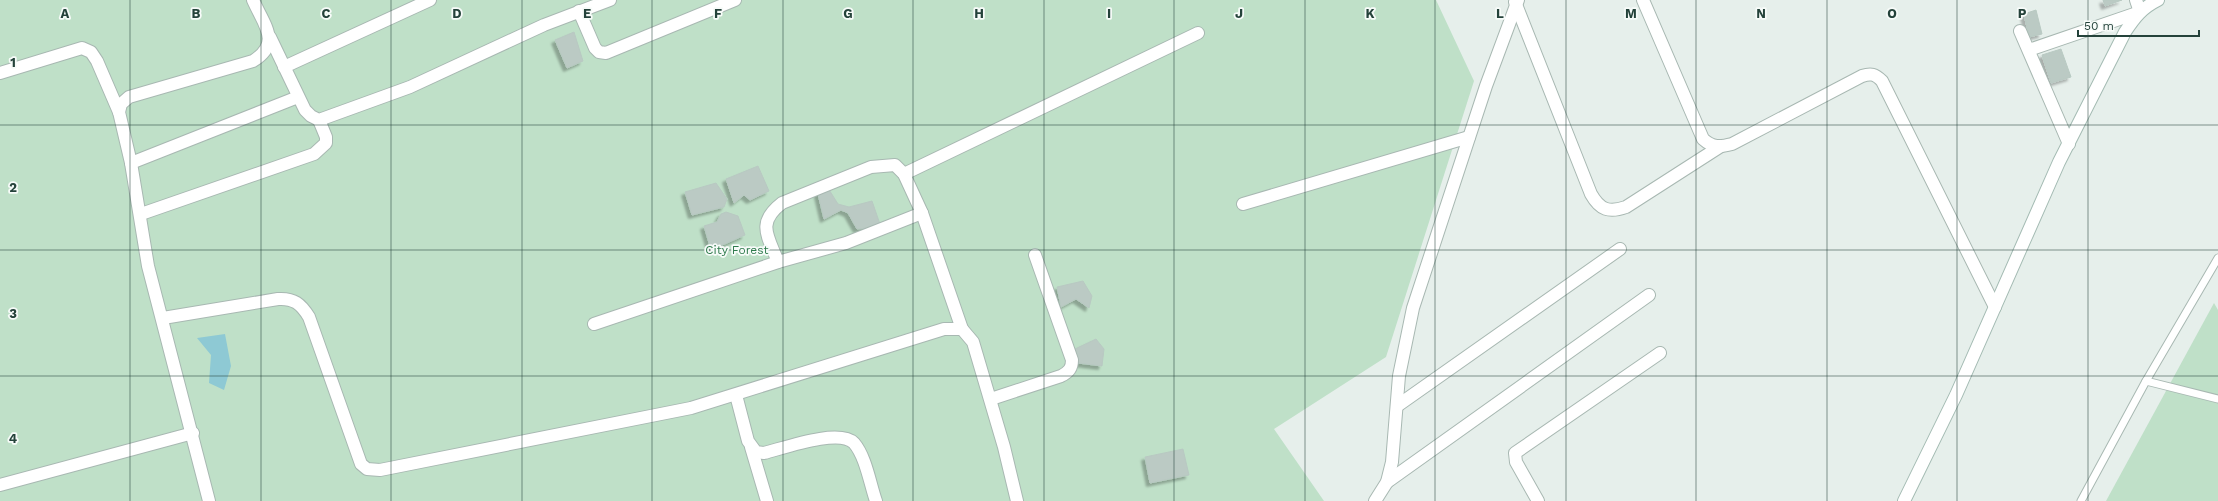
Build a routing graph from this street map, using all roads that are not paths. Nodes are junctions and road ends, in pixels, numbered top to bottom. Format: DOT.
graph roads {
  1 [pos="253,0"];
  2 [pos="430,0"];
  3 [pos="610,0"];
  4 [pos="735,0"];
  5 [pos="1643,0"];
  6 [pos="2136,0"];
  7 [pos="2158,0"];
  8 [pos="1516,2"];
  9 [pos="579,11"];
  10 [pos="2140,12"];
  11 [pos="2020,31"];
  12 [pos="1198,33"];
  13 [pos="270,37"];
  14 [pos="2029,50"];
  15 [pos="284,67"];
  16 [pos="0,73"];
  17 [pos="298,97"];
  18 [pos="119,112"];
  19 [pos="319,120"];
  20 [pos="1469,137"];
  21 [pos="2069,144"];
  22 [pos="1721,146"];
  23 [pos="131,163"];
  24 [pos="904,174"];
  25 [pos="1243,204"];
  26 [pos="922,213"];
  27 [pos="141,214"];
  28 [pos="1620,249"];
  29 [pos="1035,255"];
  30 [pos="2218,258"];
  31 [pos="778,262"];
  32 [pos="1649,295"];
  33 [pos="1995,307"];
  34 [pos="163,318"];
  35 [pos="594,324"];
  36 [pos="962,329"];
  37 [pos="1660,353"];
  38 [pos="2146,381"];
  39 [pos="736,395"];
  40 [pos="991,399"];
  41 [pos="2218,399"];
  42 [pos="1397,406"];
  43 [pos="193,433"];
  44 [pos="751,447"];
  45 [pos="1387,482"];
  46 [pos="0,485"];
  47 [pos="209,501"];
  48 [pos="767,501"];
  49 [pos="876,501"];
  50 [pos="1017,501"];
  51 [pos="1375,501"];
  52 [pos="1538,501"];
  53 [pos="1904,501"];
  54 [pos="2081,501"];
  1 -- 13 [label="street"];
  2 -- 15 [label="street"];
  3 -- 9 [label="street"];
  4 -- 9 [label="street"];
  5 -- 22 [label="street"];
  6 -- 10 [label="street"];
  7 -- 10 [label="street"];
  8 -- 20 [label="street"];
  8 -- 22 [label="street"];
  9 -- 19 [label="street"];
  10 -- 14 [label="street"];
  10 -- 21 [label="street"];
  11 -- 14 [label="street"];
  12 -- 24 [label="street"];
  13 -- 15 [label="street"];
  13 -- 18 [label="street"];
  14 -- 21 [label="street"];
  15 -- 17 [label="street"];
  16 -- 18 [label="street"];
  17 -- 19 [label="street"];
  17 -- 23 [label="street"];
  18 -- 23 [label="street"];
  19 -- 27 [label="street"];
  20 -- 25 [label="street"];
  20 -- 42 [label="street"];
  21 -- 33 [label="street"];
  22 -- 33 [label="street"];
  23 -- 27 [label="street"];
  24 -- 26 [label="street"];
  24 -- 31 [label="street"];
  26 -- 31 [label="street"];
  26 -- 36 [label="street"];
  27 -- 34 [label="street"];
  28 -- 42 [label="street"];
  29 -- 40 [label="street"];
  30 -- 38 [label="lane"];
  31 -- 35 [label="street"];
  32 -- 45 [label="street"];
  33 -- 53 [label="street"];
  34 -- 39 [label="street"];
  34 -- 43 [label="street"];
  36 -- 39 [label="street"];
  36 -- 40 [label="street"];
  37 -- 52 [label="street"];
  38 -- 41 [label="lane"];
  38 -- 54 [label="lane"];
  39 -- 44 [label="street"];
  40 -- 50 [label="street"];
  42 -- 45 [label="street"];
  43 -- 46 [label="street"];
  43 -- 47 [label="street"];
  44 -- 48 [label="street"];
  44 -- 49 [label="street"];
  45 -- 51 [label="street"];
}
